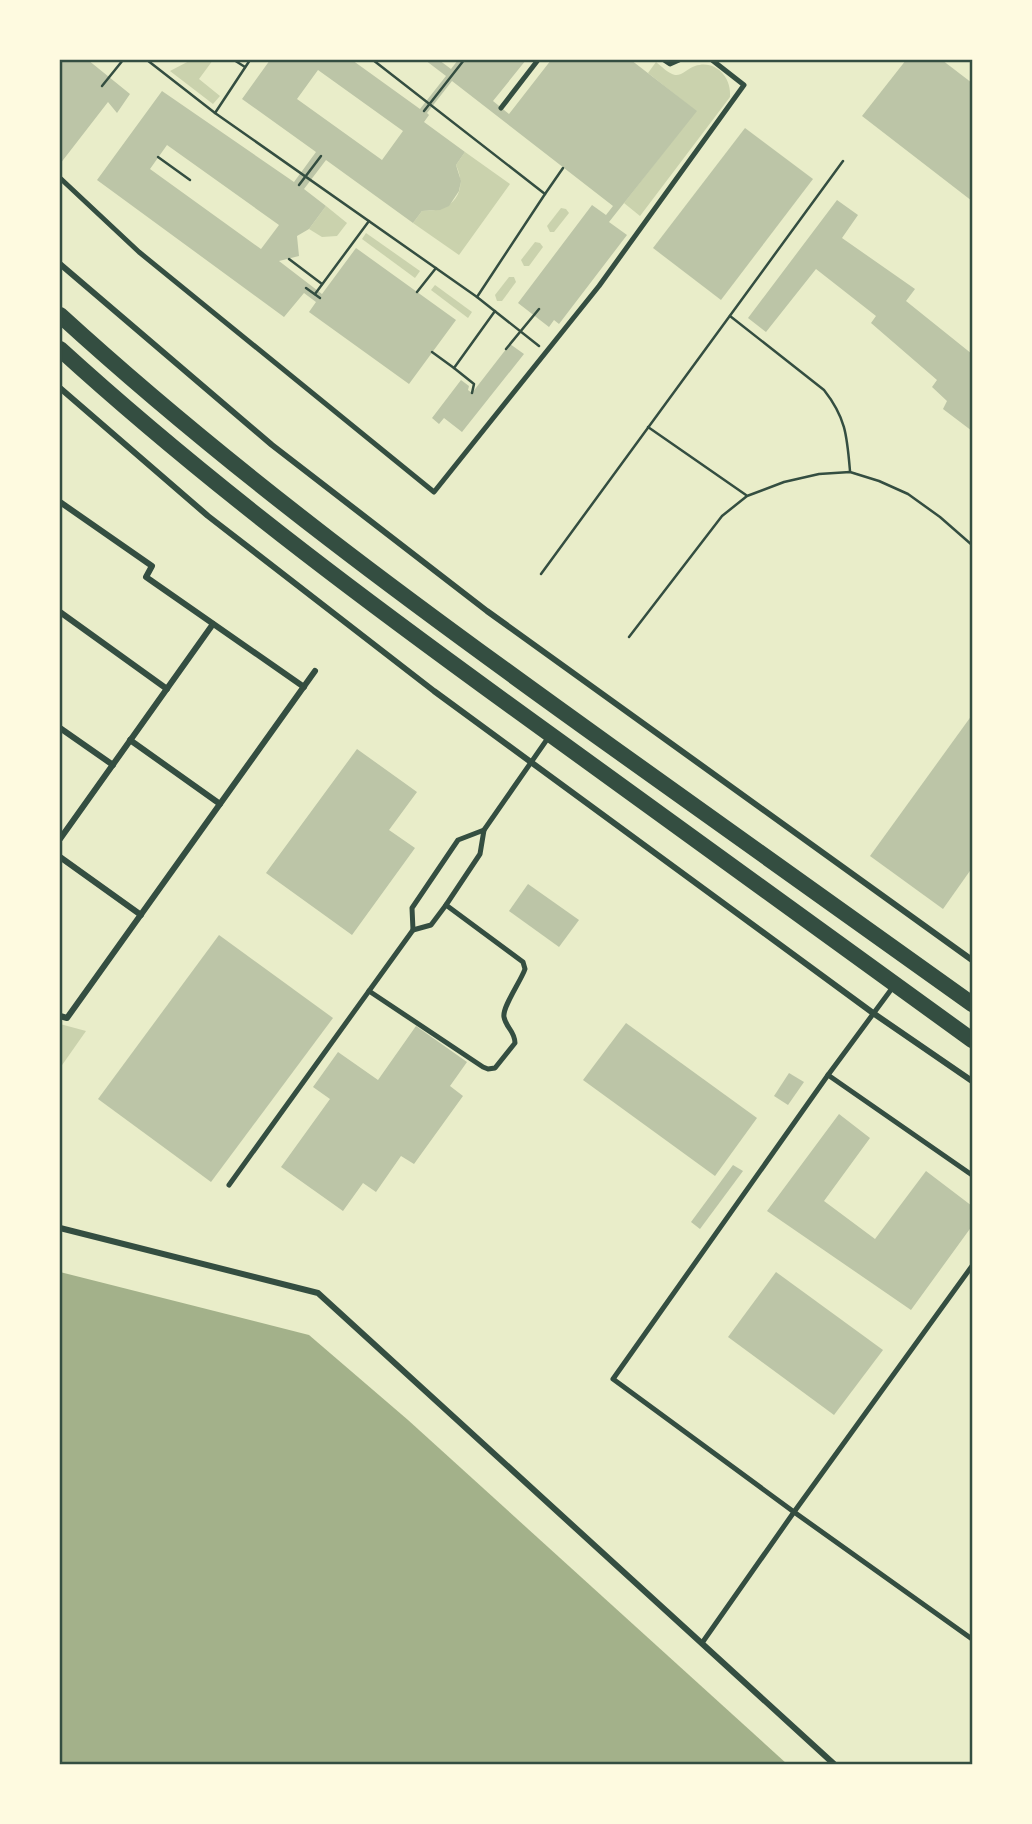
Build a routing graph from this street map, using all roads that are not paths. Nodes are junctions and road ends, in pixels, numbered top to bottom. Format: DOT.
graph roads {
  1 [pos="538,60"];
  2 [pos="664,60"];
  3 [pos="679,60"];
  4 [pos="712,60"];
  5 [pos="501,108"];
  6 [pos="60,178"];
  7 [pos="60,264"];
  8 [pos="60,315"];
  9 [pos="60,349"];
  10 [pos="60,388"];
  11 [pos="60,502"];
  12 [pos="60,612"];
  13 [pos="213,624"];
  14 [pos="316,671"];
  15 [pos="304,687"];
  16 [pos="167,689"];
  17 [pos="60,728"];
  18 [pos="550,735"];
  19 [pos="130,740"];
  20 [pos="532,762"];
  21 [pos="113,765"];
  22 [pos="220,804"];
  23 [pos="484,830"];
  24 [pos="60,839"];
  25 [pos="60,857"];
  26 [pos="446,905"];
  27 [pos="141,915"];
  28 [pos="413,930"];
  29 [pos="972,960"];
  30 [pos="895,984"];
  31 [pos="369,991"];
  32 [pos="972,1004"];
  33 [pos="873,1013"];
  34 [pos="60,1016"];
  35 [pos="972,1040"];
  36 [pos="828,1075"];
  37 [pos="972,1081"];
  38 [pos="972,1175"];
  39 [pos="229,1185"];
  40 [pos="60,1228"];
  41 [pos="972,1266"];
  42 [pos="794,1512"];
  43 [pos="972,1639"];
  44 [pos="702,1643"];
  45 [pos="834,1765"];
  1 -- 5 [label="lane"];
  2 -- 3 [label="lane"];
  4 -- 6 [label="lane"];
  7 -- 29 [label="street"];
  8 -- 32 [label="main road"];
  9 -- 18 [label="main road"];
  10 -- 20 [label="street"];
  11 -- 13 [label="street"];
  12 -- 16 [label="street"];
  13 -- 15 [label="street"];
  13 -- 16 [label="street"];
  14 -- 15 [label="street"];
  15 -- 22 [label="street"];
  16 -- 19 [label="street"];
  17 -- 21 [label="street"];
  18 -- 20 [label="lane"];
  18 -- 30 [label="main road"];
  19 -- 21 [label="street"];
  19 -- 22 [label="street"];
  20 -- 23 [label="lane"];
  20 -- 33 [label="street"];
  21 -- 24 [label="street"];
  22 -- 27 [label="street"];
  23 -- 26 [label="lane"];
  23 -- 28 [label="lane"];
  25 -- 27 [label="street"];
  26 -- 28 [label="lane"];
  26 -- 31 [label="lane"];
  27 -- 34 [label="street"];
  28 -- 31 [label="lane"];
  30 -- 33 [label="lane"];
  30 -- 35 [label="main road"];
  31 -- 39 [label="lane"];
  33 -- 36 [label="lane"];
  33 -- 37 [label="street"];
  36 -- 38 [label="lane"];
  36 -- 42 [label="lane"];
  40 -- 44 [label="street"];
  41 -- 42 [label="lane"];
  42 -- 43 [label="lane"];
  42 -- 44 [label="lane"];
  44 -- 45 [label="street"];
}
